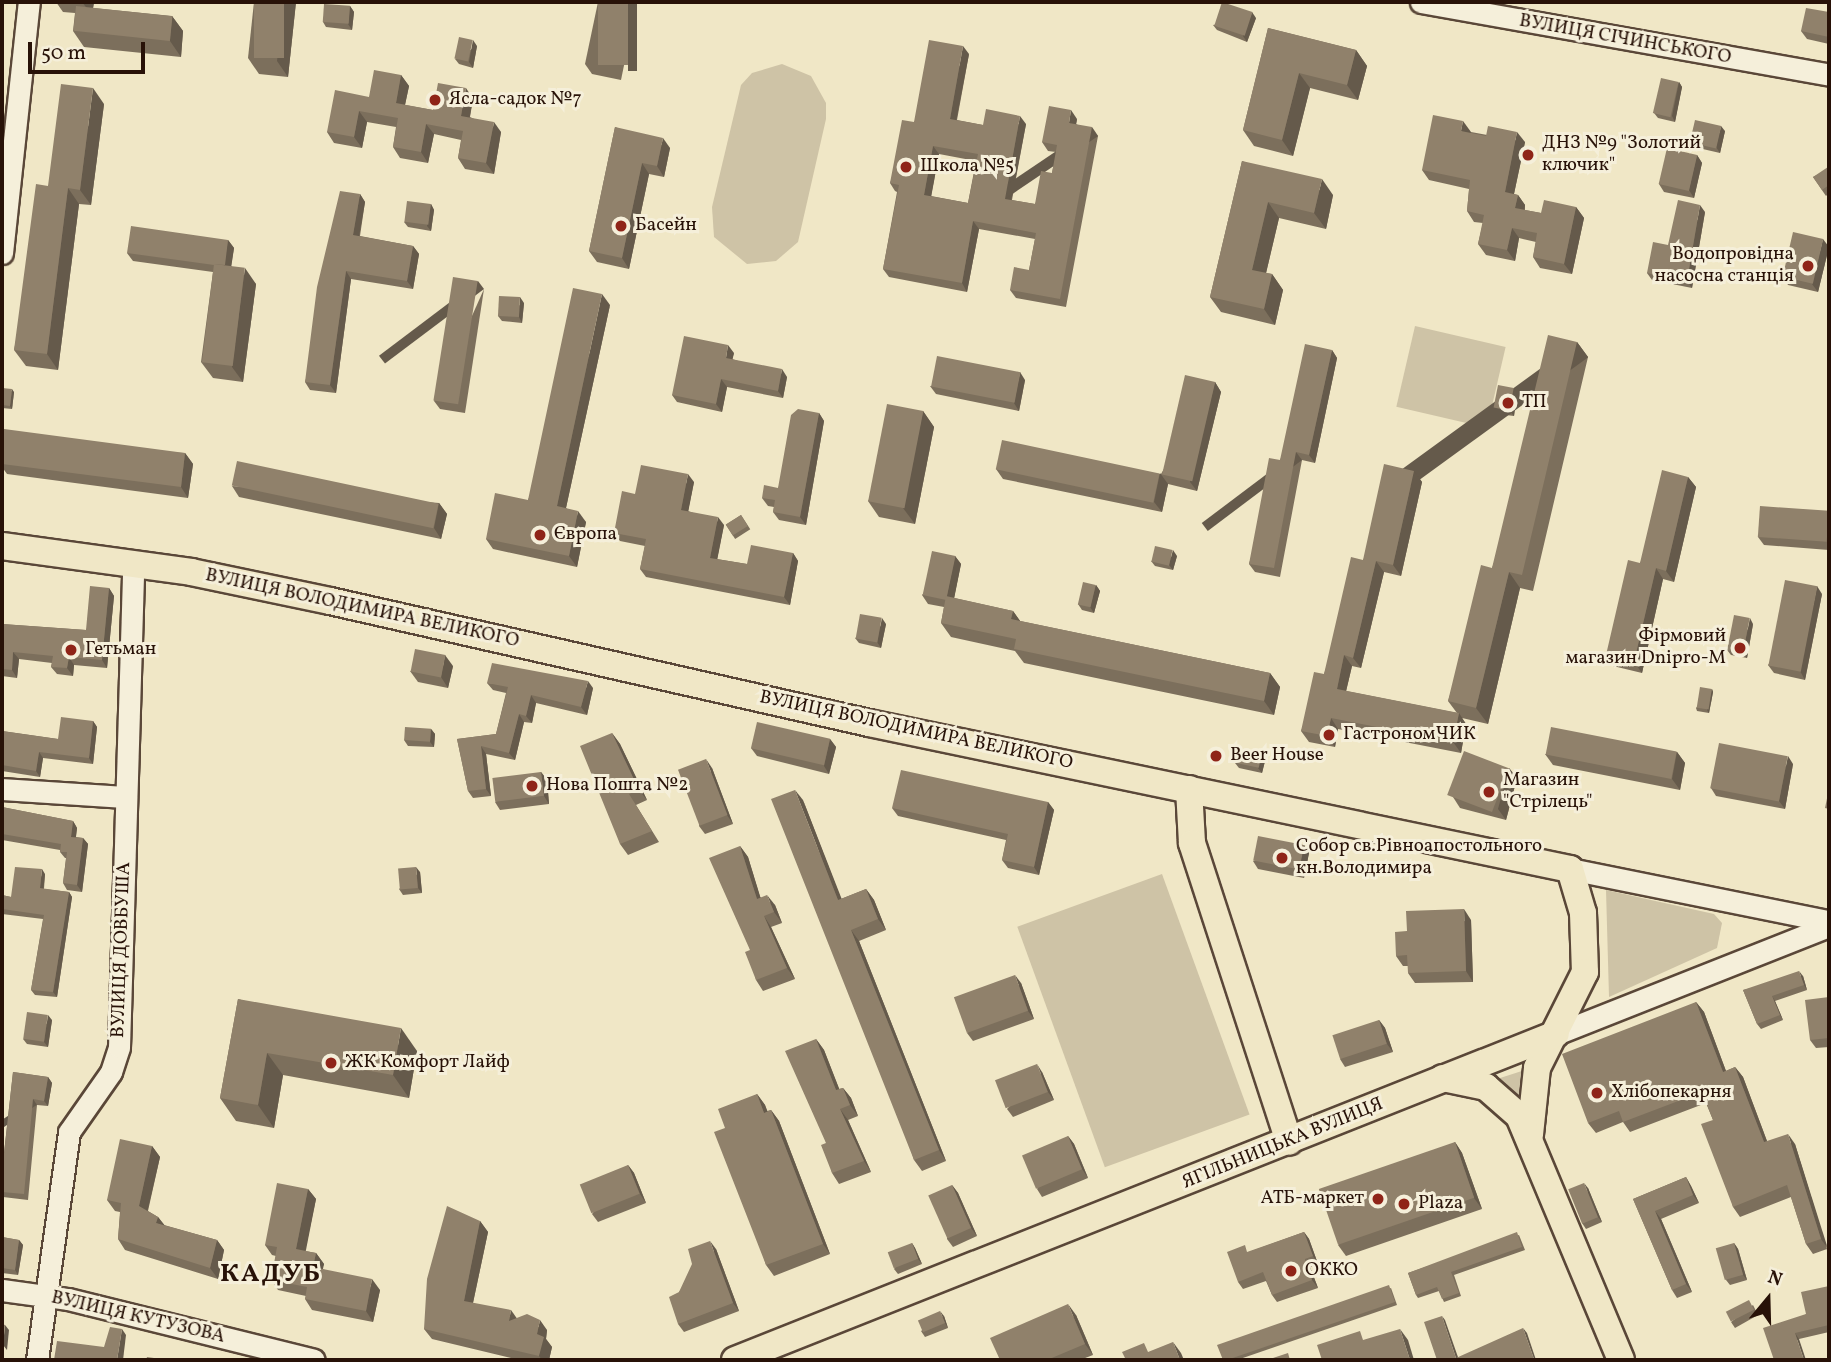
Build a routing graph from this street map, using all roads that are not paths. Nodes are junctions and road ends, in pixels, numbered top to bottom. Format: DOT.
graph roads {
  1 [pos="29,2"];
  2 [pos="1421,2"];
  3 [pos="1829,75"];
  4 [pos="2,253"];
  5 [pos="2,546"];
  6 [pos="133,563"];
  7 [pos="2,789"];
  8 [pos="1189,789"];
  9 [pos="126,797"];
  10 [pos="1570,869"];
  11 [pos="1829,923"];
  12 [pos="1556,1034"];
  13 [pos="1443,1077"];
  14 [pos="1530,1135"];
  15 [pos="1289,1142"];
  16 [pos="2,1290"];
  17 [pos="45,1295"];
  18 [pos="37,1360"];
  19 [pos="314,1360"];
  20 [pos="735,1360"];
  21 [pos="1621,1360"];
  1 -- 4 [label="street"];
  2 -- 3 [label="street, ВУЛИЦЯ СІЧИНСЬКОГО"];
  5 -- 6 [label="main road, ВУЛИЦЯ ВОЛОДИМИРА ВЕЛИКОГО"];
  6 -- 8 [label="main road, ВУЛИЦЯ ВОЛОДИМИРА ВЕЛИКОГО"];
  6 -- 9 [label="street, ВУЛИЦЯ ДОВБУША"];
  7 -- 9 [label="street"];
  8 -- 10 [label="main road, ВУЛИЦЯ ВОЛОДИМИРА ВЕЛИКОГО"];
  8 -- 15 [label="main road"];
  9 -- 17 [label="street, ВУЛИЦЯ ДОВБУША"];
  10 -- 11 [label="street, ВУЛИЦЯ ВОЛОДИМИРА ВЕЛИКОГО"];
  10 -- 12 [label="main road"];
  11 -- 12 [label="street, ЯГІЛЬНИЦЬКА ВУЛИЦЯ"];
  12 -- 13 [label="main road, ЯГІЛЬНИЦЬКА ВУЛИЦЯ"];
  12 -- 14 [label="main road"];
  13 -- 14 [label="main road"];
  13 -- 15 [label="main road, ЯГІЛЬНИЦЬКА ВУЛИЦЯ"];
  14 -- 21 [label="main road"];
  15 -- 20 [label="main road, ЯГІЛЬНИЦЬКА ВУЛИЦЯ"];
  16 -- 17 [label="street, ВУЛИЦЯ КУТУЗОВА"];
  17 -- 18 [label="street, ВУЛИЦЯ ДОВБУША"];
  17 -- 19 [label="street, ВУЛИЦЯ КУТУЗОВА"];
}
